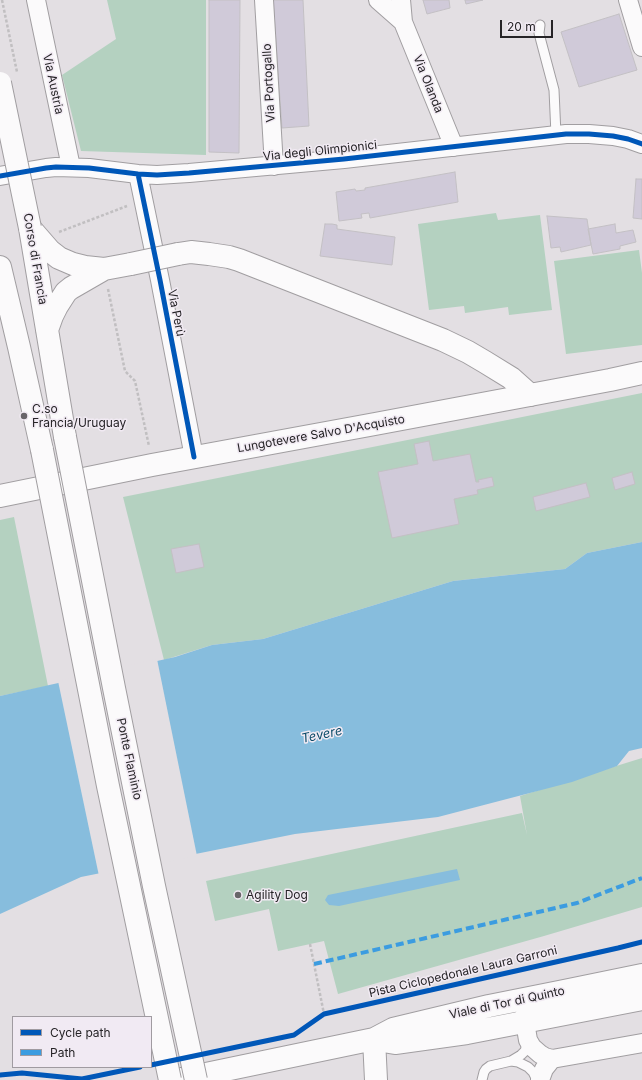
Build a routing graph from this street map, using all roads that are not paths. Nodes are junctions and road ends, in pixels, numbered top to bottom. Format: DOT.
graph roads {
  1 [pos="36,0"];
  2 [pos="264,0"];
  3 [pos="378,0"];
  4 [pos="401,0"];
  5 [pos="628,0"];
  6 [pos="403,22"];
  7 [pos="540,25"];
  8 [pos="642,47"];
  9 [pos="0,83"];
  10 [pos="556,135"];
  11 [pos="642,144"];
  12 [pos="454,147"];
  13 [pos="274,166"];
  14 [pos="71,167"];
  15 [pos="138,174"];
  16 [pos="0,176"];
  17 [pos="30,228"];
  18 [pos="0,267"];
  19 [pos="104,269"];
  20 [pos="0,324"];
  21 [pos="47,330"];
  22 [pos="19,346"];
  23 [pos="642,373"];
  24 [pos="530,395"];
  25 [pos="65,437"];
  26 [pos="194,457"];
  27 [pos="0,496"];
  28 [pos="642,975"];
  29 [pos="642,980"];
  30 [pos="642,999"];
  31 [pos="527,1031"];
  32 [pos="374,1039"];
  33 [pos="642,1043"];
  34 [pos="552,1059"];
  35 [pos="511,1061"];
  36 [pos="170,1080"];
  37 [pos="177,1080"];
  38 [pos="196,1080"];
  39 [pos="376,1080"];
  40 [pos="482,1080"];
  41 [pos="536,1080"];
  42 [pos="540,1080"];
  1 -- 14 [label="street, Via Austria"];
  2 -- 13 [label="street, Via Portogallo"];
  3 -- 6 [label="street, Via Olanda"];
  4 -- 6 [label="street, Via Olanda"];
  5 -- 8 [label="street"];
  6 -- 12 [label="street, Via Olanda"];
  7 -- 10 [label="lane"];
  9 -- 17 [label="main road, Corso di Francia, bridge"];
  10 -- 11 [label="street, Via degli Olimpionici"];
  10 -- 12 [label="street, Via degli Olimpionici"];
  12 -- 13 [label="street, Via degli Olimpionici"];
  13 -- 15 [label="street, Via degli Olimpionici"];
  14 -- 15 [label="street, Via degli Olimpionici"];
  14 -- 16 [label="street, Via degli Olimpionici"];
  15 -- 26 [label="street, Via Perù"];
  17 -- 19 [label="main road"];
  17 -- 21 [label="main road, Corso di Francia"];
  18 -- 22 [label="main road"];
  19 -- 21 [label="main road"];
  19 -- 24 [label="main road, bridge"];
  20 -- 22 [label="main road"];
  21 -- 25 [label="main road, Corso di Francia"];
  22 -- 36 [label="main road, Ponte Flaminio, bridge"];
  23 -- 24 [label="main road, Lungotevere Salvo D'Acquisto"];
  24 -- 26 [label="main road, Lungotevere Salvo D'Acquisto"];
  25 -- 38 [label="main road, Ponte Flaminio, bridge"];
  26 -- 27 [label="main road, Lungotevere Salvo D'Acquisto"];
  28 -- 32 [label="main road, Viale di Tor di Quinto"];
  29 -- 31 [label="street, Viale di Tor di Quinto"];
  30 -- 31 [label="main road, Viale di Tor di Quinto"];
  31 -- 32 [label="main road, Viale di Tor di Quinto"];
  31 -- 34 [label="street"];
  31 -- 35 [label="lane"];
  32 -- 37 [label="main road, Viale di Tor di Quinto"];
  32 -- 39 [label="main road"];
  33 -- 34 [label="street"];
  34 -- 42 [label="street"];
  35 -- 40 [label="lane"];
  35 -- 41 [label="lane"];
}
